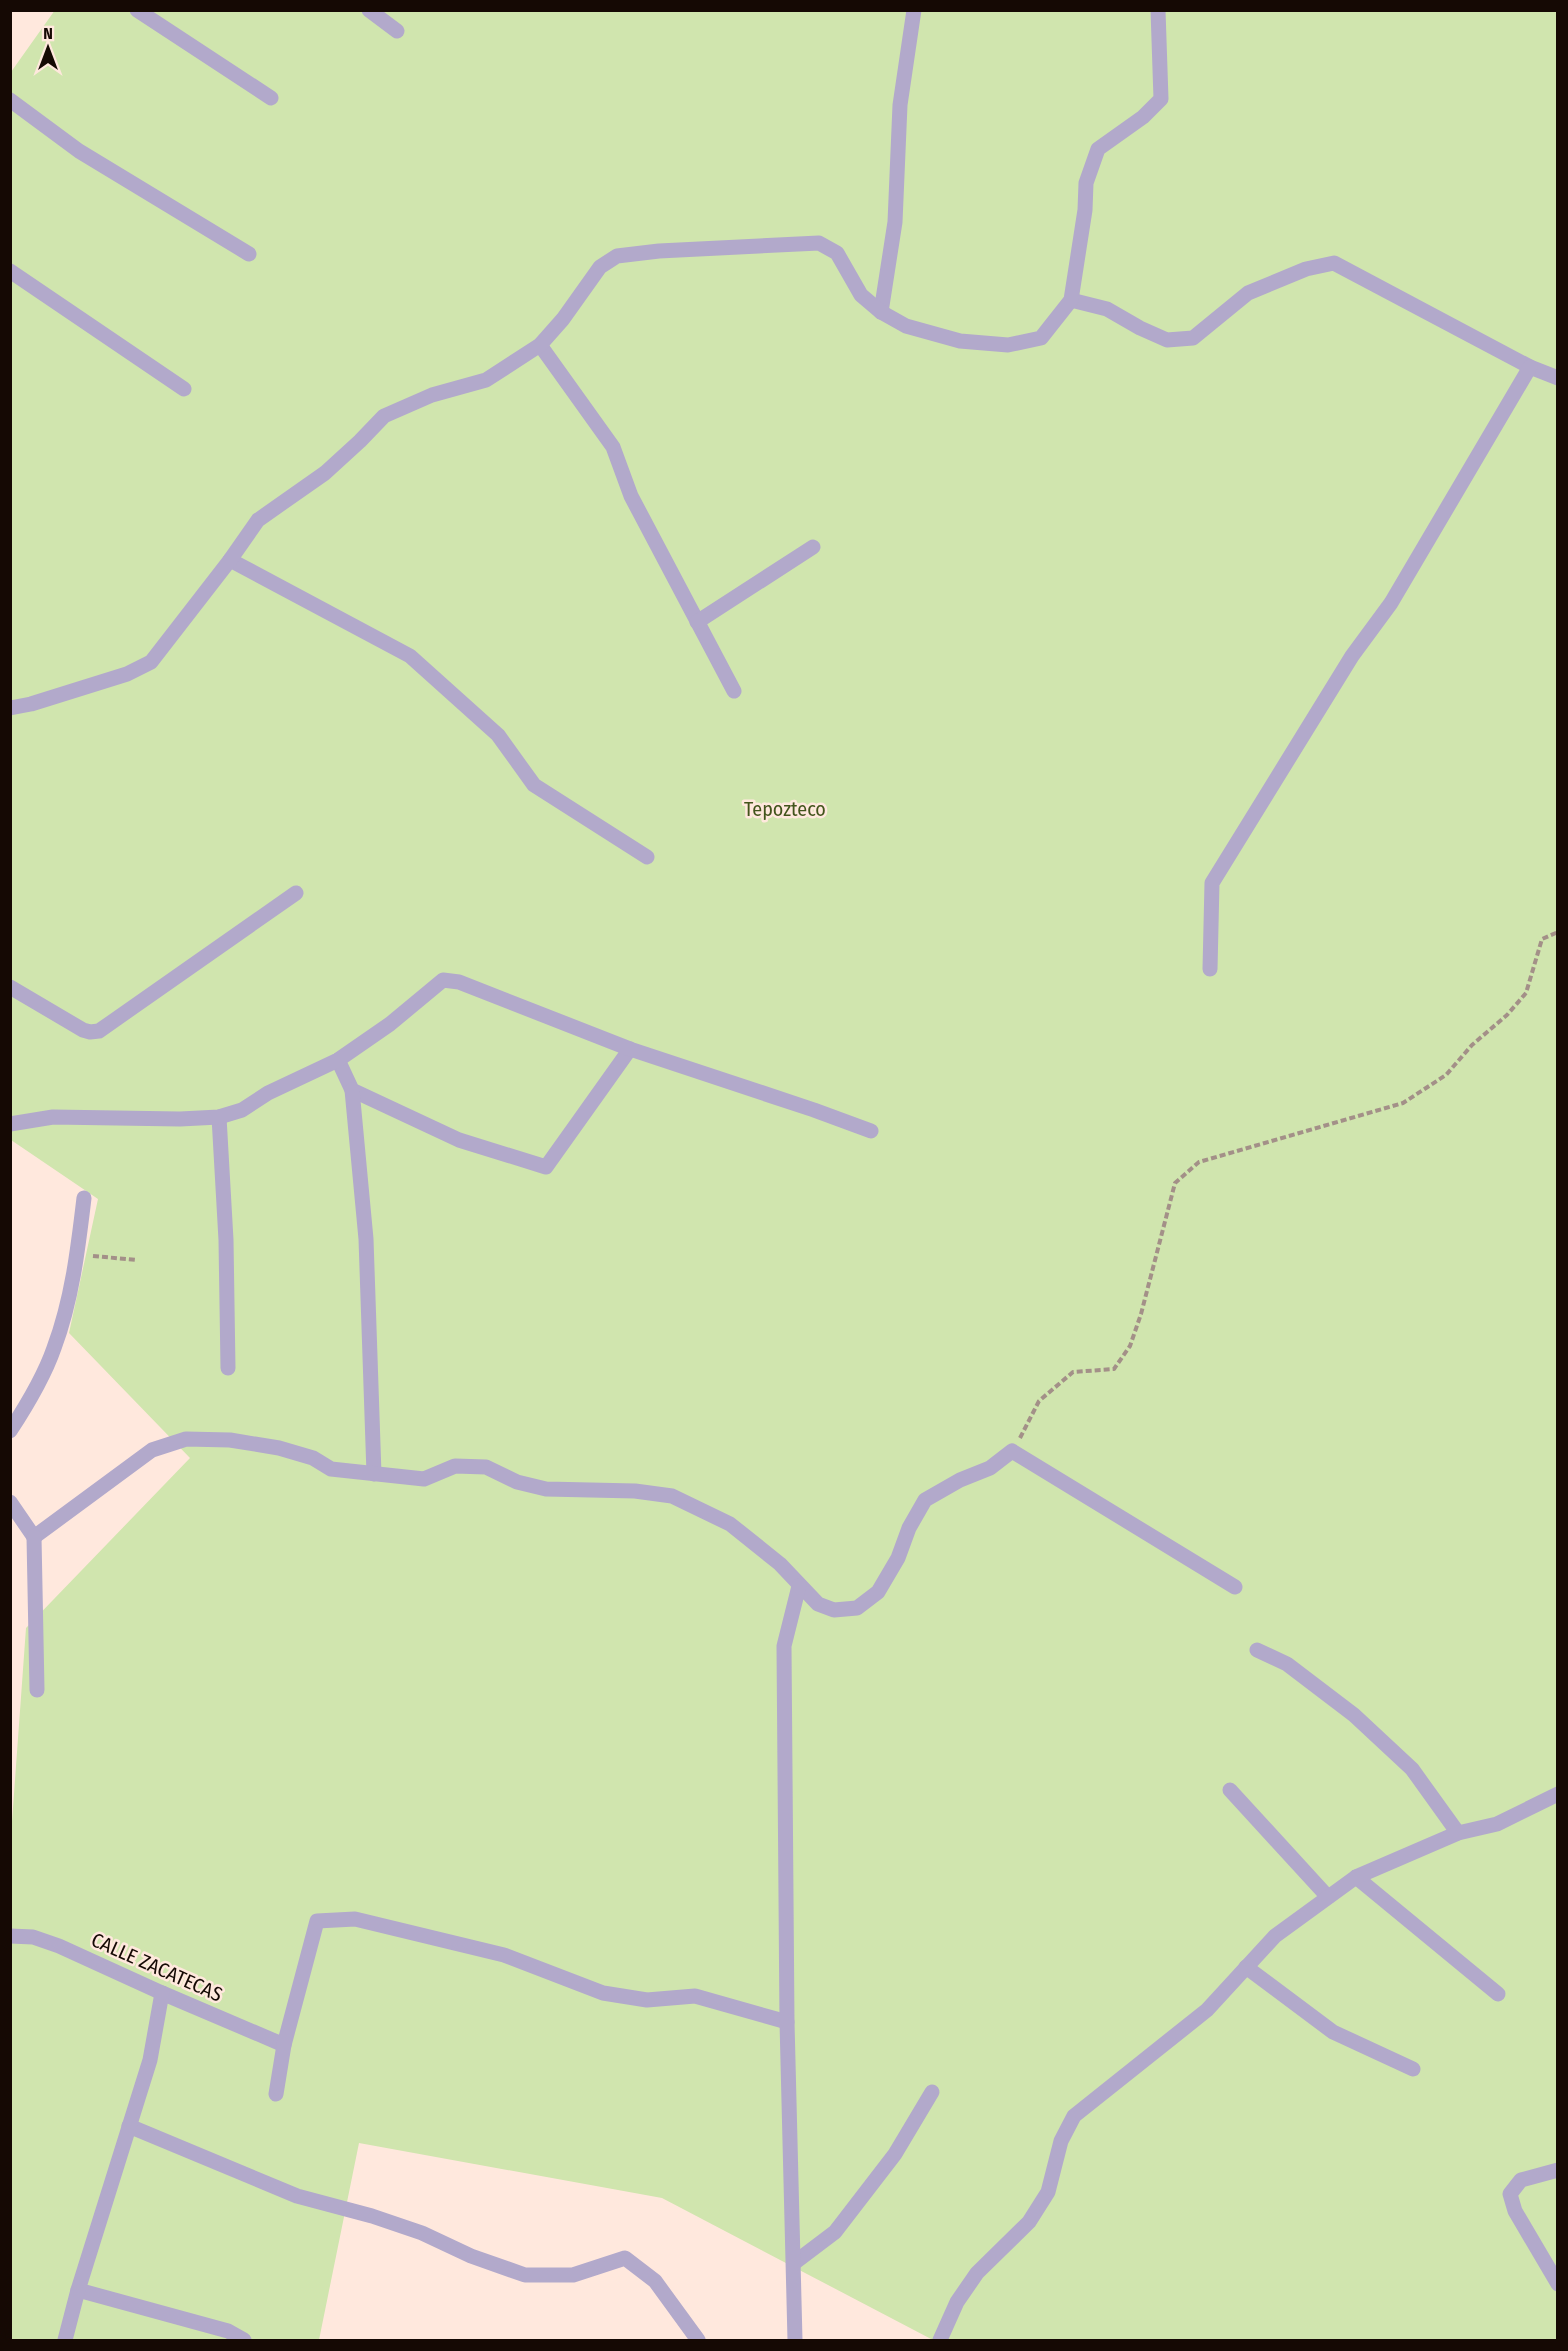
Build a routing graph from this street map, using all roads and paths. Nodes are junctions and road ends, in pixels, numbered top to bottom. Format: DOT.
graph roads {
  1 [pos="137,10"];
  2 [pos="369,10"];
  3 [pos="914,10"];
  4 [pos="1158,10"];
  5 [pos="397,31"];
  6 [pos="271,98"];
  7 [pos="10,100"];
  8 [pos="249,254"];
  9 [pos="10,271"];
  10 [pos="1071,300"];
  11 [pos="881,312"];
  12 [pos="540,345"];
  13 [pos="1530,367"];
  14 [pos="1557,378"];
  15 [pos="184,389"];
  16 [pos="813,547"];
  17 [pos="231,560"];
  18 [pos="697,622"];
  19 [pos="734,691"];
  20 [pos="10,708"];
  21 [pos="647,857"];
  22 [pos="296,893"];
  23 [pos="1557,932"];
  24 [pos="1210,969"];
  25 [pos="10,987"];
  26 [pos="630,1049"];
  27 [pos="338,1060"];
  28 [pos="352,1090"];
  29 [pos="219,1118"];
  30 [pos="10,1124"];
  31 [pos="871,1131"];
  32 [pos="84,1197"];
  33 [pos="78,1255"];
  34 [pos="137,1260"];
  35 [pos="228,1368"];
  36 [pos="10,1431"];
  37 [pos="1012,1451"];
  38 [pos="374,1474"];
  39 [pos="10,1502"];
  40 [pos="15,1517"];
  41 [pos="34,1537"];
  42 [pos="799,1586"];
  43 [pos="1235,1587"];
  44 [pos="1257,1650"];
  45 [pos="37,1690"];
  46 [pos="1230,1790"];
  47 [pos="1557,1794"];
  48 [pos="1458,1833"];
  49 [pos="1356,1877"];
  50 [pos="1328,1897"];
  51 [pos="10,1936"];
  52 [pos="1246,1967"];
  53 [pos="162,1993"];
  54 [pos="1498,1994"];
  55 [pos="787,2022"];
  56 [pos="284,2045"];
  57 [pos="1413,2069"];
  58 [pos="932,2091"];
  59 [pos="276,2094"];
  60 [pos="129,2126"];
  61 [pos="1557,2170"];
  62 [pos="794,2263"];
  63 [pos="1557,2284"];
  64 [pos="78,2290"];
  65 [pos="65,2340"];
  66 [pos="244,2340"];
  67 [pos="698,2340"];
  68 [pos="795,2340"];
  69 [pos="940,2340"];
  1 -- 6 [label="street"];
  2 -- 5 [label="street"];
  3 -- 11 [label="street"];
  4 -- 10 [label="street"];
  7 -- 8 [label="street"];
  9 -- 15 [label="street"];
  10 -- 11 [label="street"];
  10 -- 13 [label="street"];
  11 -- 12 [label="street"];
  12 -- 17 [label="street"];
  12 -- 18 [label="street"];
  13 -- 14 [label="street"];
  13 -- 24 [label="street"];
  16 -- 18 [label="street"];
  17 -- 20 [label="street"];
  17 -- 21 [label="street"];
  18 -- 19 [label="street"];
  22 -- 25 [label="street"];
  23 -- 37 [label="path"];
  26 -- 27 [label="street"];
  26 -- 28 [label="street"];
  26 -- 31 [label="street"];
  27 -- 28 [label="street"];
  27 -- 29 [label="street"];
  28 -- 38 [label="street"];
  29 -- 30 [label="street"];
  29 -- 35 [label="street"];
  32 -- 33 [label="street"];
  33 -- 34 [label="path"];
  33 -- 36 [label="street"];
  37 -- 42 [label="street"];
  37 -- 43 [label="street"];
  38 -- 41 [label="street"];
  38 -- 42 [label="street"];
  39 -- 40 [label="street"];
  40 -- 41 [label="street"];
  41 -- 45 [label="street"];
  42 -- 55 [label="street"];
  44 -- 48 [label="street"];
  46 -- 50 [label="street"];
  47 -- 48 [label="street"];
  48 -- 49 [label="street"];
  49 -- 50 [label="street"];
  49 -- 54 [label="street"];
  50 -- 52 [label="street"];
  51 -- 53 [label="street, CALLE ZACATECAS"];
  52 -- 57 [label="street"];
  52 -- 69 [label="street"];
  53 -- 56 [label="street, CALLE ZACATECAS"];
  53 -- 60 [label="street"];
  55 -- 56 [label="street"];
  55 -- 62 [label="street"];
  56 -- 59 [label="street"];
  58 -- 62 [label="street"];
  60 -- 64 [label="street"];
  60 -- 67 [label="street"];
  61 -- 63 [label="street"];
  62 -- 68 [label="street"];
  64 -- 65 [label="street"];
  64 -- 66 [label="street"];
}
